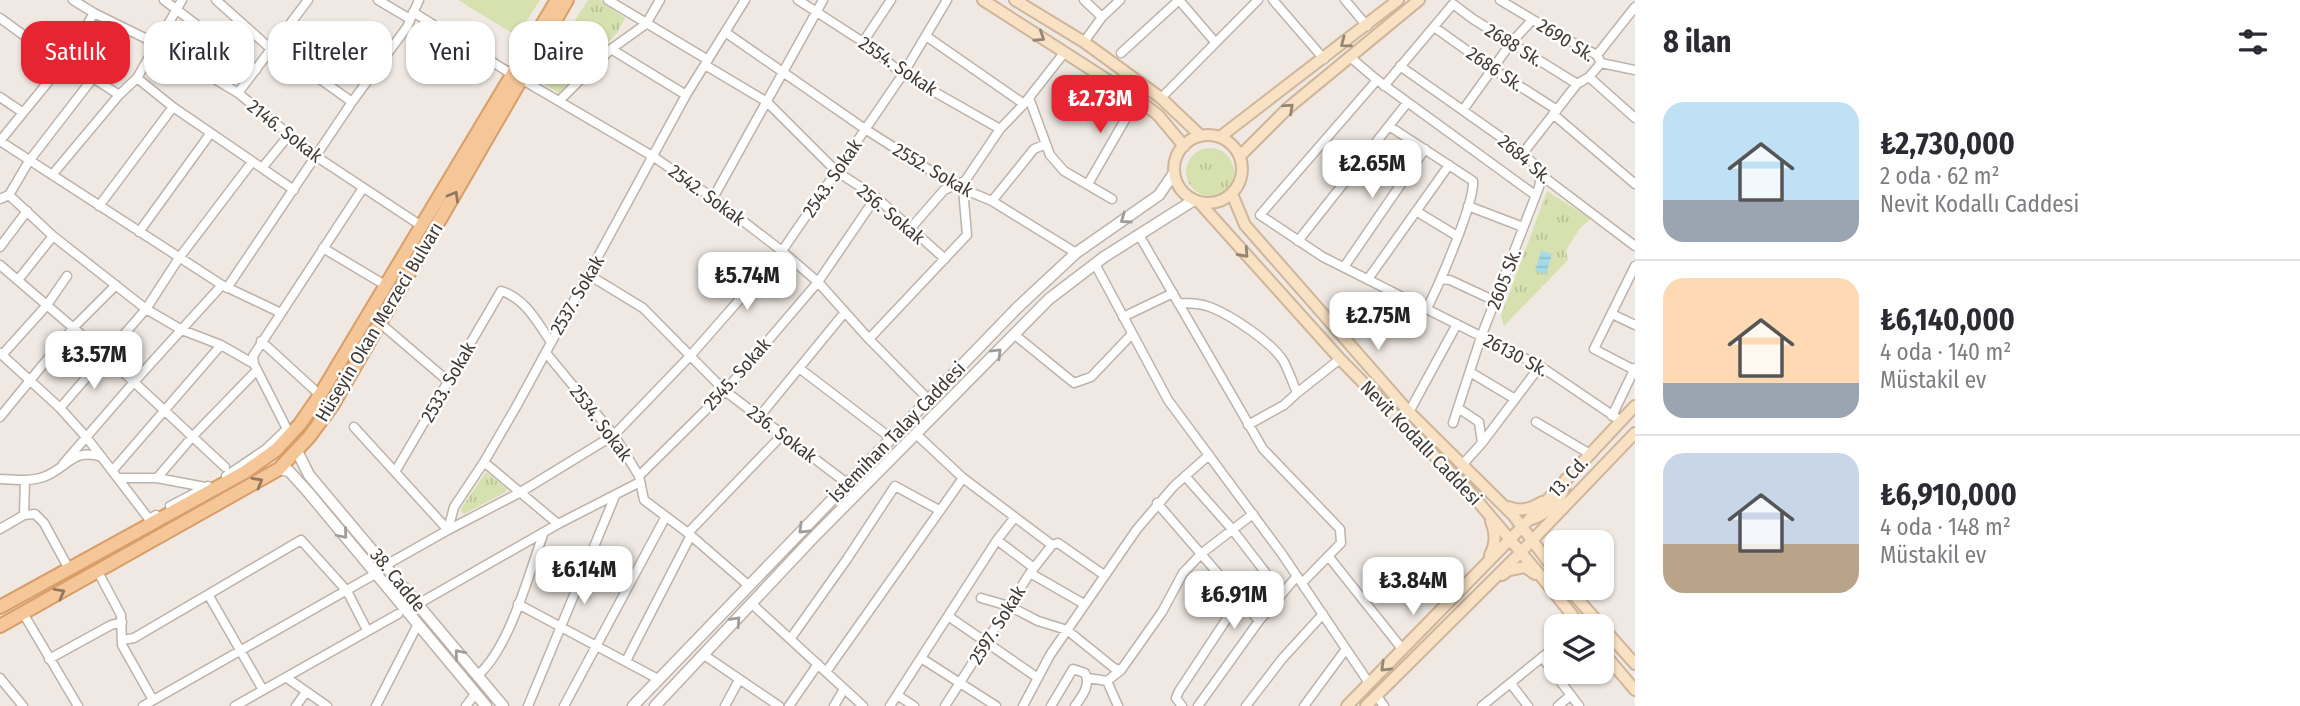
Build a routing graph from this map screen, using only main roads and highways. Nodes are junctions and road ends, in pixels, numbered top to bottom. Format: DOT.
graph roads {
  1 [pos="550,0"];
  2 [pos="557,0"];
  3 [pos="567,0"];
  4 [pos="577,0"];
  5 [pos="983,0"];
  6 [pos="1015,0"];
  7 [pos="1398,0"];
  8 [pos="1419,0"];
  9 [pos="537,21"];
  10 [pos="546,21"];
  11 [pos="553,21"];
  12 [pos="565,21"];
  13 [pos="512,84"];
  14 [pos="513,84"];
  15 [pos="1201,136"];
  16 [pos="1220,137"];
  17 [pos="1184,146"];
  18 [pos="1240,156"];
  19 [pos="1232,194"];
  20 [pos="1196,201"];
  21 [pos="1635,406"];
  22 [pos="1634,435"];
  23 [pos="1566,479"];
  24 [pos="1470,493"];
  25 [pos="1550,497"];
  26 [pos="1502,505"];
  27 [pos="1489,515"];
  28 [pos="1525,524"];
  29 [pos="1502,530"];
  30 [pos="1533,540"];
  31 [pos="1506,543"];
  32 [pos="1544,555"];
  33 [pos="1518,556"];
  34 [pos="1484,566"];
  35 [pos="1494,580"];
  36 [pos="1544,580"];
  37 [pos="1478,596"];
  38 [pos="1560,600"];
  39 [pos="1579,600"];
  40 [pos="0,607"];
  41 [pos="1571,614"];
  42 [pos="0,626"];
  43 [pos="1635,664"];
  44 [pos="1614,665"];
  45 [pos="1635,690"];
  46 [pos="1347,706"];
  47 [pos="1366,706"];
  1 -- 9 [label="main road"];
  2 -- 10 [label="main road, Hüseyin Okan Merzeci Bulvarı"];
  3 -- 11 [label="main road, Hüseyin Okan Merzeci Bulvarı"];
  4 -- 12 [label="main road"];
  5 -- 17 [label="main road, one-way"];
  6 -- 15 [label="main road"];
  7 -- 16 [label="main road, one-way"];
  18 -- 8 [label="main road, one-way"];
  13 -- 40 [label="main road, Hüseyin Okan Merzeci Bulvarı"];
  42 -- 14 [label="main road, Hüseyin Okan Merzeci Bulvarı, one-way"];
  15 -- 16 [label="main road"];
  15 -- 17 [label="main road"];
  16 -- 18 [label="main road"];
  17 -- 20 [label="main road"];
  18 -- 19 [label="main road"];
  19 -- 20 [label="main road"];
  19 -- 26 [label="main road"];
  20 -- 24 [label="main road, Nevit Kodallı Caddesi, one-way"];
  21 -- 23 [label="main road, 13. Cd."];
  22 -- 30 [label="main road, 13. Cd."];
  23 -- 25 [label="main road, 13. Cd."];
  23 -- 28 [label="main road"];
  24 -- 27 [label="main road, Nevit Kodallı Caddesi"];
  24 -- 29 [label="main road"];
  25 -- 26 [label="main road"];
  25 -- 28 [label="main road, 13. Cd."];
  26 -- 28 [label="main road"];
  27 -- 29 [label="main road, Nevit Kodallı Caddesi"];
  27 -- 34 [label="main road"];
  28 -- 30 [label="main road"];
  28 -- 31 [label="main road, 13. Cd."];
  29 -- 31 [label="main road, Nevit Kodallı Caddesi"];
  30 -- 32 [label="main road"];
  30 -- 33 [label="main road, 13. Cd."];
  31 -- 33 [label="main road, Nevit Kodallı Caddesi"];
  31 -- 34 [label="main road, 13. Cd."];
  33 -- 35 [label="main road"];
  33 -- 36 [label="main road, Nevit Kodallı Caddesi"];
  33 -- 37 [label="main road"];
  34 -- 46 [label="main road, 13. Cd., one-way"];
  35 -- 36 [label="main road"];
  35 -- 37 [label="main road"];
  37 -- 47 [label="main road"];
  38 -- 41 [label="main road, Nevit Kodallı Caddesi"];
  39 -- 43 [label="main road"];
  44 -- 45 [label="main road"];
}
